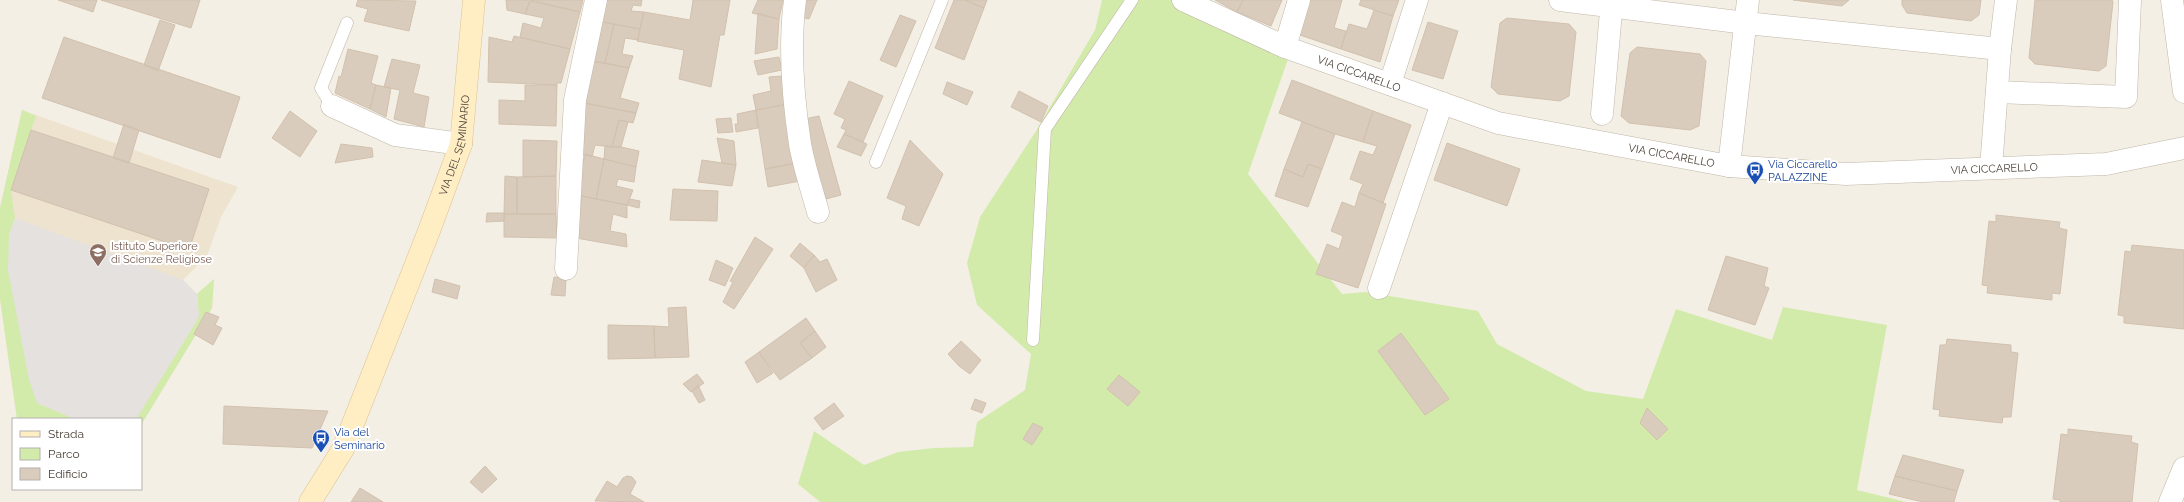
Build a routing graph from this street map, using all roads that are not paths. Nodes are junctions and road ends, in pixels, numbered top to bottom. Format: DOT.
graph roads {
  1 [pos="474,0"];
  2 [pos="596,0"];
  3 [pos="795,0"];
  4 [pos="942,0"];
  5 [pos="1132,0"];
  6 [pos="1184,0"];
  7 [pos="1299,0"];
  8 [pos="1416,0"];
  9 [pos="1560,0"];
  10 [pos="1748,0"];
  11 [pos="2006,0"];
  12 [pos="2130,0"];
  13 [pos="2172,0"];
  14 [pos="1612,3"];
  15 [pos="347,23"];
  16 [pos="1746,23"];
  17 [pos="2180,33"];
  18 [pos="1285,46"];
  19 [pos="2000,49"];
  20 [pos="1390,84"];
  21 [pos="1997,92"];
  22 [pos="2184,92"];
  23 [pos="1442,103"];
  24 [pos="332,106"];
  25 [pos="1602,114"];
  26 [pos="461,144"];
  27 [pos="2184,148"];
  28 [pos="876,162"];
  29 [pos="1730,166"];
  30 [pos="1991,168"];
  31 [pos="818,212"];
  32 [pos="566,269"];
  33 [pos="1379,288"];
  34 [pos="1033,340"];
  35 [pos="2184,468"];
  36 [pos="310,502"];
  37 [pos="2170,502"];
  1 -- 26 [label="main road, VIA DEL SEMINARIO"];
  2 -- 32 [label="street"];
  3 -- 31 [label="street"];
  4 -- 28 [label="lane"];
  5 -- 34 [label="lane"];
  6 -- 18 [label="street, VIA CICCARELLO"];
  7 -- 18 [label="street"];
  8 -- 20 [label="street"];
  9 -- 14 [label="street"];
  10 -- 16 [label="street"];
  11 -- 19 [label="street"];
  12 -- 21 [label="street"];
  13 -- 17 [label="street"];
  14 -- 16 [label="street"];
  14 -- 25 [label="street"];
  15 -- 24 [label="lane"];
  16 -- 19 [label="street"];
  16 -- 29 [label="street"];
  17 -- 22 [label="street"];
  18 -- 20 [label="street, VIA CICCARELLO"];
  19 -- 21 [label="street"];
  20 -- 23 [label="street, VIA CICCARELLO"];
  21 -- 30 [label="street"];
  23 -- 29 [label="street, VIA CICCARELLO"];
  23 -- 33 [label="street"];
  24 -- 26 [label="street"];
  26 -- 36 [label="main road, VIA DEL SEMINARIO"];
  27 -- 30 [label="street, VIA CICCARELLO"];
  29 -- 30 [label="street, VIA CICCARELLO"];
  35 -- 37 [label="street"];
}
